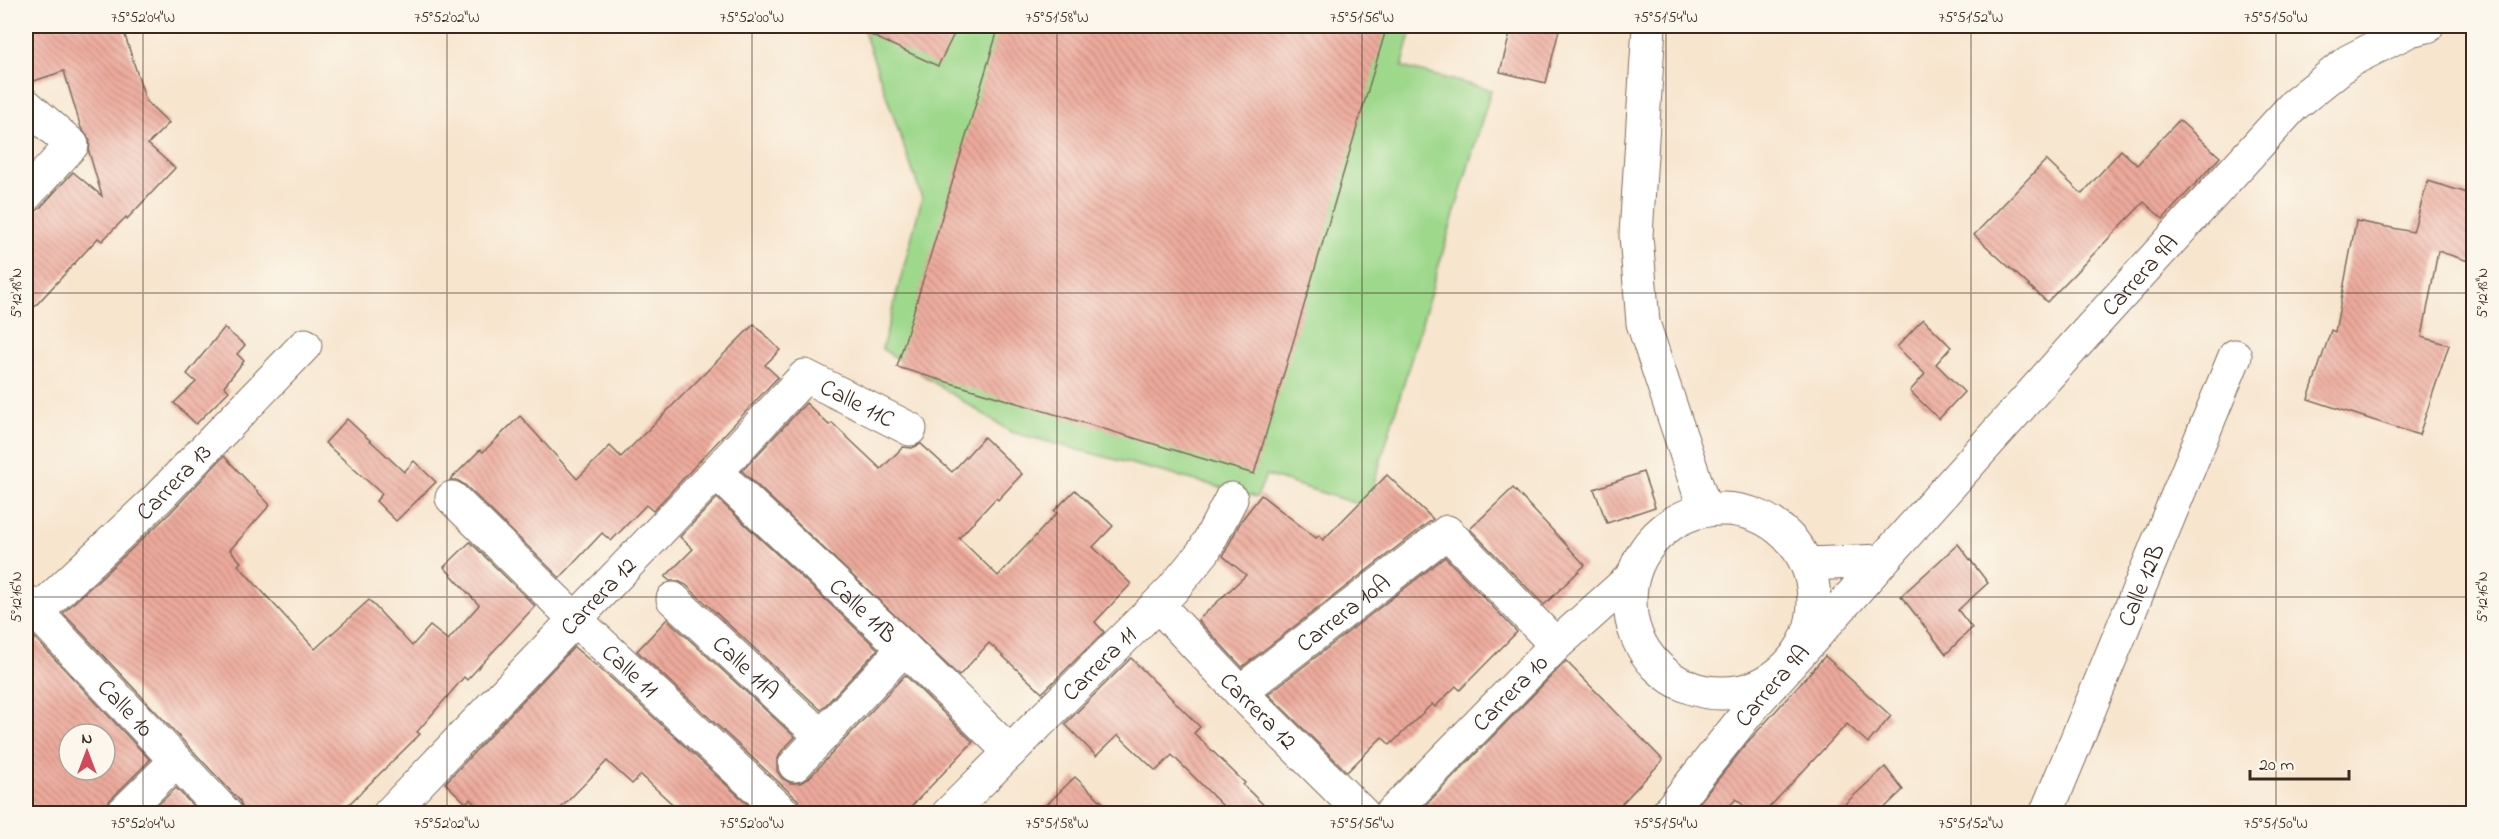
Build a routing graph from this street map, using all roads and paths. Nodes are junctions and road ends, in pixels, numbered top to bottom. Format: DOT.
graph roads {
  1 [pos="1649,26"];
  2 [pos="2427,26"];
  3 [pos="26,105"];
  4 [pos="26,195"];
  5 [pos="305,345"];
  6 [pos="2235,356"];
  7 [pos="805,376"];
  8 [pos="910,429"];
  9 [pos="716,472"];
  10 [pos="452,498"];
  11 [pos="1231,499"];
  12 [pos="1705,510"];
  13 [pos="1882,561"];
  14 [pos="1808,564"];
  15 [pos="1632,578"];
  16 [pos="673,599"];
  17 [pos="1158,605"];
  18 [pos="31,607"];
  19 [pos="575,619"];
  20 [pos="1556,645"];
  21 [pos="904,648"];
  22 [pos="1787,667"];
  23 [pos="1240,692"];
  24 [pos="821,736"];
  25 [pos="1010,752"];
  26 [pos="176,761"];
  27 [pos="795,765"];
  28 [pos="122,813"];
  29 [pos="226,813"];
  30 [pos="389,813"];
  31 [pos="785,813"];
  32 [pos="948,813"];
  33 [pos="1363,813"];
  34 [pos="1391,813"];
  35 [pos="1667,813"];
  36 [pos="2046,813"];
  1 -- 12 [label="street"];
  2 -- 13 [label="street, Carrera 9A"];
  3 -- 4 [label="street"];
  5 -- 18 [label="street, Carrera 13"];
  6 -- 36 [label="street, Calle 12B"];
  7 -- 8 [label="street, Calle 11C"];
  7 -- 9 [label="street, Carrera 12"];
  9 -- 19 [label="street, Carrera 12"];
  9 -- 21 [label="street, Calle 11B"];
  10 -- 19 [label="street, Calle 11"];
  11 -- 17 [label="street, Carrera 11"];
  12 -- 14 [label="street"];
  12 -- 15 [label="street"];
  13 -- 14 [label="street"];
  13 -- 22 [label="street, Carrera 9A"];
  14 -- 22 [label="street"];
  15 -- 20 [label="street, Carrera 10"];
  15 -- 22 [label="street"];
  16 -- 24 [label="street, Calle 11A"];
  17 -- 23 [label="street, Carrera 12"];
  17 -- 25 [label="street, Carrera 11"];
  18 -- 26 [label="street, Calle 10"];
  19 -- 30 [label="street, Carrera 12"];
  19 -- 31 [label="street, Calle 11"];
  20 -- 23 [label="street, Carrera 10A"];
  20 -- 34 [label="street, Carrera 10"];
  21 -- 24 [label="street"];
  21 -- 25 [label="street, Calle 11B"];
  22 -- 35 [label="street, Carrera 9A"];
  23 -- 33 [label="street, Carrera 12"];
  24 -- 27 [label="street"];
  25 -- 32 [label="street, Carrera 11"];
  26 -- 28 [label="street"];
  26 -- 29 [label="street, Calle 10"];
}
